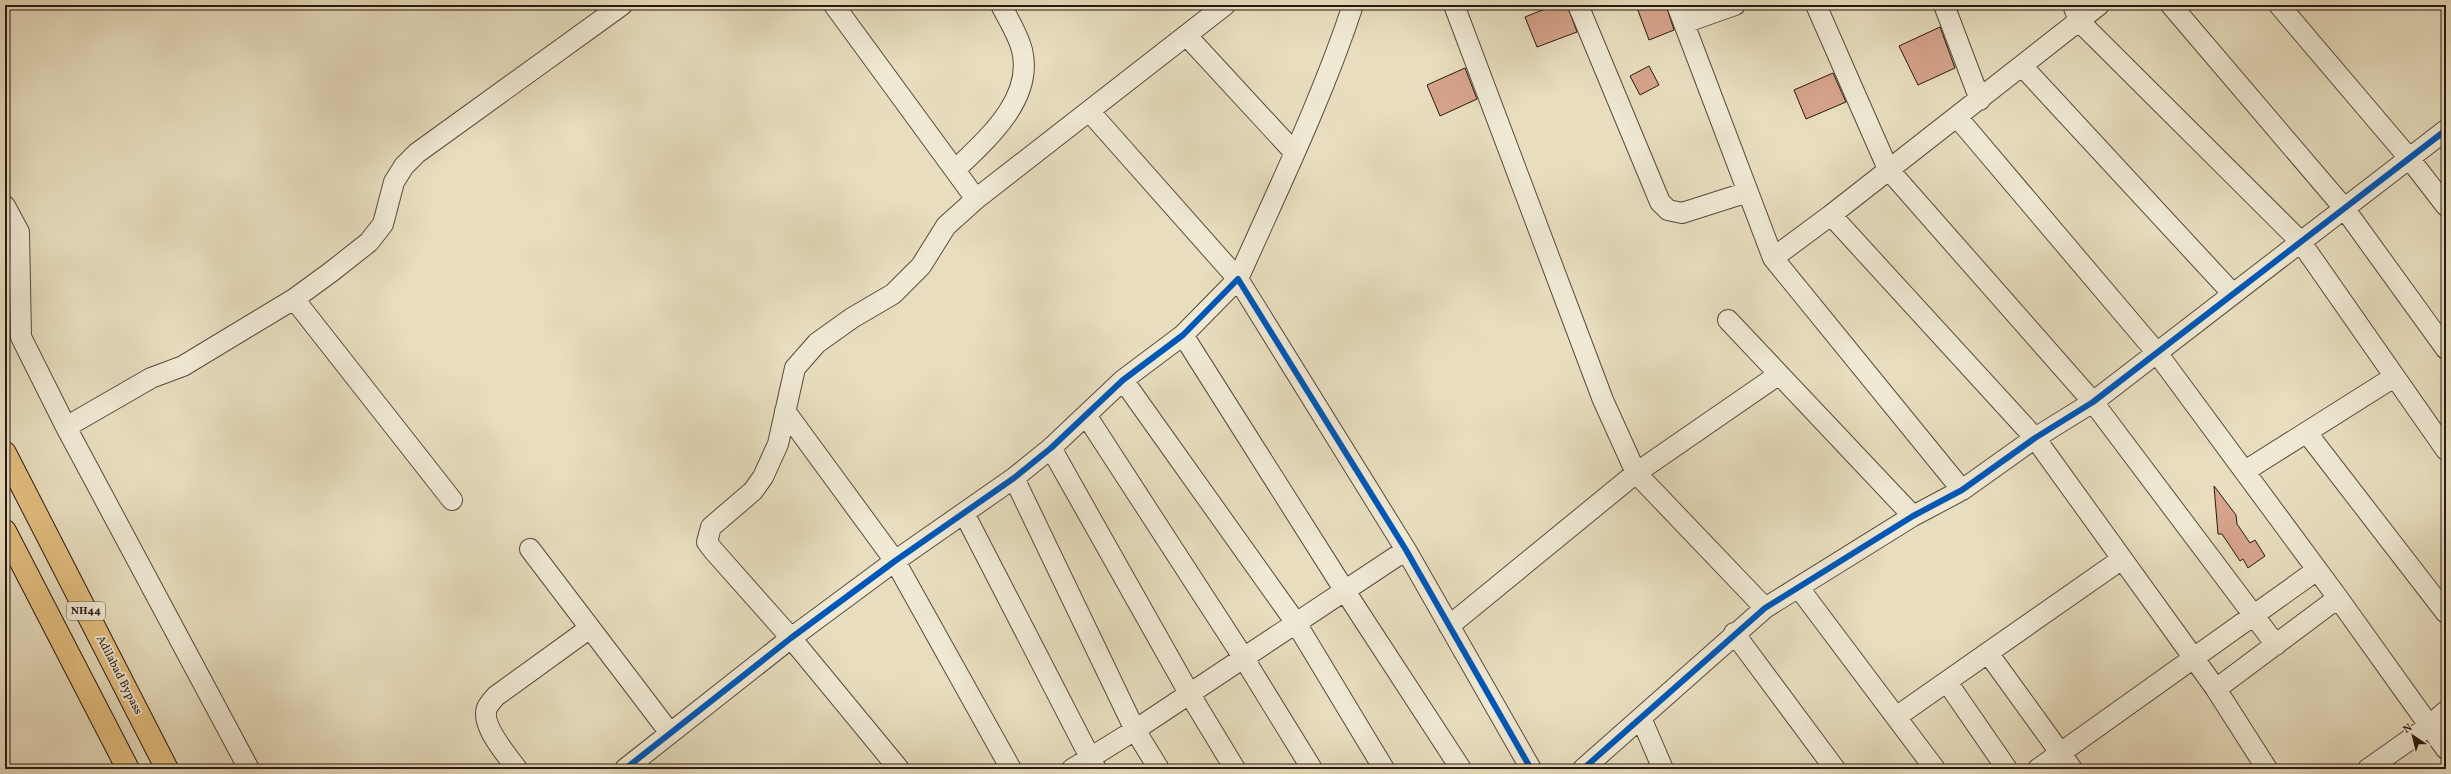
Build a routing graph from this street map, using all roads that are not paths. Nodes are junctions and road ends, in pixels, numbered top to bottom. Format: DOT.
graph roads {
  1 [pos="602,5"];
  2 [pos="622,5"];
  3 [pos="834,5"];
  4 [pos="1001,5"];
  5 [pos="1353,5"];
  6 [pos="1454,5"];
  7 [pos="1578,5"];
  8 [pos="1677,5"];
  9 [pos="1736,5"];
  10 [pos="1816,5"];
  11 [pos="1944,5"];
  12 [pos="2099,5"];
  13 [pos="2171,5"];
  14 [pos="2278,5"];
  15 [pos="1216,8"];
  16 [pos="2076,13"];
  17 [pos="1684,23"];
  18 [pos="593,25"];
  19 [pos="1187,36"];
  20 [pos="2023,67"];
  21 [pos="1980,100"];
  22 [pos="1090,112"];
  23 [pos="1957,118"];
  24 [pos="2446,130"];
  25 [pos="1294,152"];
  26 [pos="2409,158"];
  27 [pos="1888,169"];
  28 [pos="955,170"];
  29 [pos="1748,192"];
  30 [pos="976,199"];
  31 [pos="5,206"];
  32 [pos="2446,206"];
  33 [pos="2344,208"];
  34 [pos="1832,215"];
  35 [pos="2300,241"];
  36 [pos="1773,258"];
  37 [pos="1238,279"];
  38 [pos="2233,294"];
  39 [pos="294,300"];
  40 [pos="1728,320"];
  41 [pos="1183,335"];
  42 [pos="2446,349"];
  43 [pos="2157,352"];
  44 [pos="1778,375"];
  45 [pos="2394,377"];
  46 [pos="1124,380"];
  47 [pos="2094,402"];
  48 [pos="785,411"];
  49 [pos="1086,415"];
  50 [pos="66,427"];
  51 [pos="2307,433"];
  52 [pos="2035,438"];
  53 [pos="1051,448"];
  54 [pos="2446,450"];
  55 [pos="5,453"];
  56 [pos="2245,471"];
  57 [pos="1636,473"];
  58 [pos="1014,478"];
  59 [pos="1962,490"];
  60 [pos="452,500"];
  61 [pos="964,513"];
  62 [pos="1913,516"];
  63 [pos="5,530"];
  64 [pos="530,549"];
  65 [pos="1406,550"];
  66 [pos="2122,559"];
  67 [pos="895,561"];
  68 [pos="2317,570"];
  69 [pos="1799,588"];
  70 [pos="1345,591"];
  71 [pos="2338,598"];
  72 [pos="1764,608"];
  73 [pos="2446,613"];
  74 [pos="2254,615"];
  75 [pos="1296,623"];
  76 [pos="1449,626"];
  77 [pos="590,628"];
  78 [pos="1734,633"];
  79 [pos="790,638"];
  80 [pos="2276,645"];
  81 [pos="1988,653"];
  82 [pos="1243,657"];
  83 [pos="2194,658"];
  84 [pos="1947,682"];
  85 [pos="2216,688"];
  86 [pos="1189,693"];
  87 [pos="2446,711"];
  88 [pos="1896,717"];
  89 [pos="1641,718"];
  90 [pos="2429,726"];
  91 [pos="1135,730"];
  92 [pos="670,733"];
  93 [pos="2446,749"];
  94 [pos="2060,753"];
  95 [pos="1092,764"];
  96 [pos="128,769"];
  97 [pos="167,769"];
  98 [pos="249,769"];
  99 [pos="517,769"];
  100 [pos="625,769"];
  101 [pos="899,769"];
  102 [pos="1011,769"];
  103 [pos="1072,769"];
  104 [pos="1159,769"];
  105 [pos="1235,769"];
  106 [pos="1312,769"];
  107 [pos="1384,769"];
  108 [pos="1461,769"];
  109 [pos="1530,769"];
  110 [pos="1583,769"];
  111 [pos="1662,769"];
  112 [pos="1835,769"];
  113 [pos="1935,769"];
  114 [pos="2007,769"];
  115 [pos="2038,769"];
  116 [pos="2072,769"];
  117 [pos="2267,769"];
  118 [pos="2368,769"];
  1 -- 18 [label="street"];
  2 -- 18 [label="street"];
  3 -- 28 [label="street"];
  4 -- 28 [label="street"];
  5 -- 25 [label="street"];
  6 -- 57 [label="street"];
  7 -- 29 [label="street"];
  8 -- 17 [label="street"];
  9 -- 17 [label="street"];
  10 -- 27 [label="street"];
  11 -- 21 [label="street"];
  12 -- 16 [label="street"];
  13 -- 33 [label="street"];
  14 -- 26 [label="street"];
  15 -- 19 [label="street"];
  16 -- 20 [label="street"];
  16 -- 35 [label="street"];
  17 -- 29 [label="street"];
  18 -- 39 [label="street"];
  19 -- 22 [label="street"];
  19 -- 25 [label="street"];
  20 -- 21 [label="street"];
  20 -- 38 [label="street"];
  21 -- 23 [label="street"];
  22 -- 30 [label="street"];
  22 -- 37 [label="street"];
  23 -- 27 [label="street"];
  23 -- 43 [label="street"];
  24 -- 26 [label="street"];
  25 -- 37 [label="street"];
  26 -- 32 [label="street"];
  26 -- 33 [label="street"];
  27 -- 34 [label="street"];
  27 -- 47 [label="street"];
  28 -- 30 [label="street"];
  29 -- 36 [label="street"];
  30 -- 48 [label="street"];
  31 -- 50 [label="street"];
  33 -- 35 [label="street"];
  33 -- 42 [label="street"];
  34 -- 36 [label="street"];
  34 -- 52 [label="street"];
  35 -- 38 [label="street"];
  35 -- 45 [label="street"];
  36 -- 59 [label="street"];
  37 -- 41 [label="street"];
  37 -- 65 [label="street"];
  38 -- 43 [label="street"];
  39 -- 50 [label="street"];
  39 -- 60 [label="street"];
  40 -- 44 [label="street"];
  41 -- 46 [label="street"];
  41 -- 70 [label="street"];
  43 -- 47 [label="street"];
  43 -- 56 [label="street"];
  44 -- 57 [label="street"];
  44 -- 62 [label="street"];
  45 -- 51 [label="street"];
  45 -- 54 [label="street"];
  46 -- 49 [label="street"];
  46 -- 75 [label="street"];
  47 -- 52 [label="street"];
  47 -- 74 [label="street"];
  48 -- 67 [label="street"];
  48 -- 79 [label="street"];
  49 -- 53 [label="street"];
  49 -- 82 [label="street"];
  50 -- 98 [label="street"];
  51 -- 56 [label="street"];
  51 -- 73 [label="street"];
  52 -- 59 [label="street"];
  52 -- 66 [label="street"];
  53 -- 58 [label="street"];
  53 -- 86 [label="street"];
  55 -- 97 [label="highway, Adilabad Bypass / NH44"];
  56 -- 68 [label="street"];
  57 -- 72 [label="street"];
  57 -- 76 [label="street"];
  58 -- 61 [label="street"];
  58 -- 91 [label="street"];
  59 -- 62 [label="street"];
  61 -- 67 [label="street"];
  61 -- 95 [label="street"];
  62 -- 69 [label="street"];
  63 -- 96 [label="highway, NH44"];
  64 -- 77 [label="street"];
  65 -- 70 [label="street"];
  65 -- 76 [label="street"];
  66 -- 81 [label="street"];
  66 -- 83 [label="street"];
  67 -- 79 [label="street"];
  67 -- 102 [label="street"];
  68 -- 71 [label="street"];
  68 -- 74 [label="street"];
  69 -- 72 [label="street"];
  69 -- 88 [label="street"];
  70 -- 75 [label="street"];
  70 -- 108 [label="street"];
  71 -- 80 [label="street"];
  71 -- 90 [label="street"];
  72 -- 78 [label="street"];
  74 -- 80 [label="street"];
  74 -- 83 [label="street"];
  75 -- 82 [label="street"];
  75 -- 107 [label="street"];
  76 -- 109 [label="street"];
  77 -- 92 [label="street"];
  77 -- 99 [label="street"];
  78 -- 89 [label="street"];
  78 -- 112 [label="street"];
  79 -- 92 [label="street"];
  79 -- 101 [label="street"];
  80 -- 85 [label="street"];
  81 -- 84 [label="street"];
  81 -- 94 [label="street"];
  82 -- 86 [label="street"];
  82 -- 106 [label="street"];
  83 -- 85 [label="street"];
  83 -- 94 [label="street"];
  84 -- 88 [label="street"];
  84 -- 114 [label="street"];
  85 -- 117 [label="street"];
  86 -- 91 [label="street"];
  86 -- 105 [label="street"];
  87 -- 90 [label="street"];
  88 -- 113 [label="street"];
  89 -- 110 [label="street"];
  89 -- 111 [label="street"];
  90 -- 93 [label="street"];
  90 -- 118 [label="street"];
  91 -- 95 [label="street"];
  91 -- 104 [label="street"];
  92 -- 100 [label="street"];
  94 -- 115 [label="street"];
  94 -- 116 [label="street"];
  95 -- 103 [label="street"];
}
